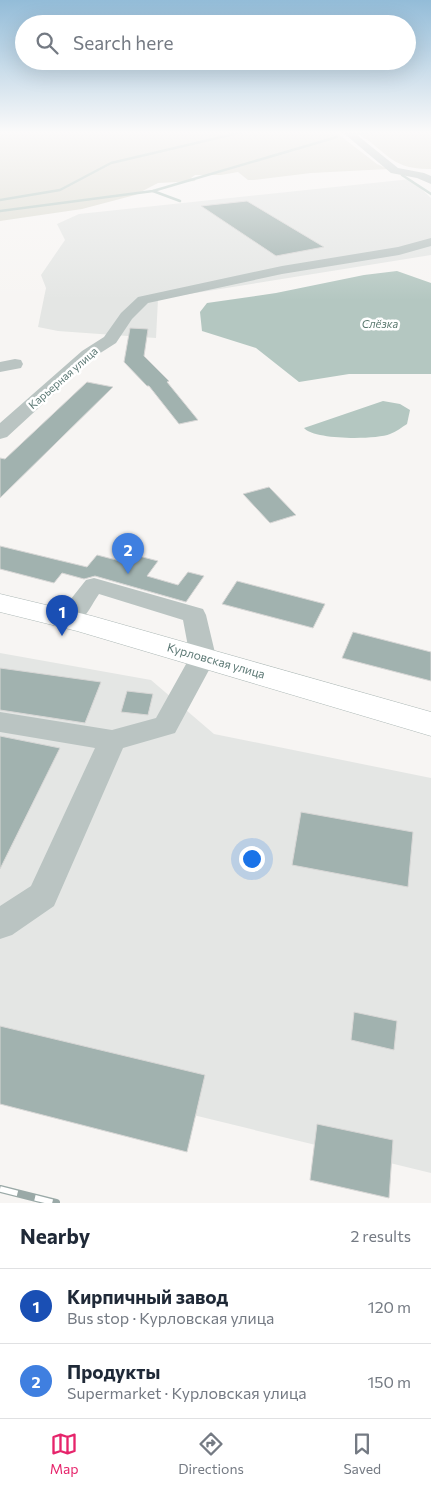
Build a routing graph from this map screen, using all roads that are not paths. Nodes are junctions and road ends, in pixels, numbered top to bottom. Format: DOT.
graph roads {
  1 [pos="431,242"];
  2 [pos="0,433"];
  3 [pos="0,603"];
  4 [pos="68,620"];
  5 [pos="202,657"];
  6 [pos="0,722"];
  7 [pos="431,724"];
  8 [pos="112,740"];
  9 [pos="0,924"];
  1 -- 2 [label="street, Карьерная улица"];
  3 -- 4 [label="main road, Курловская улица"];
  4 -- 5 [label="main road, Курловская улица"];
  4 -- 5 [label="street"];
  5 -- 7 [label="main road, Курловская улица"];
  5 -- 8 [label="street"];
  6 -- 8 [label="street"];
  8 -- 9 [label="street"];
}
